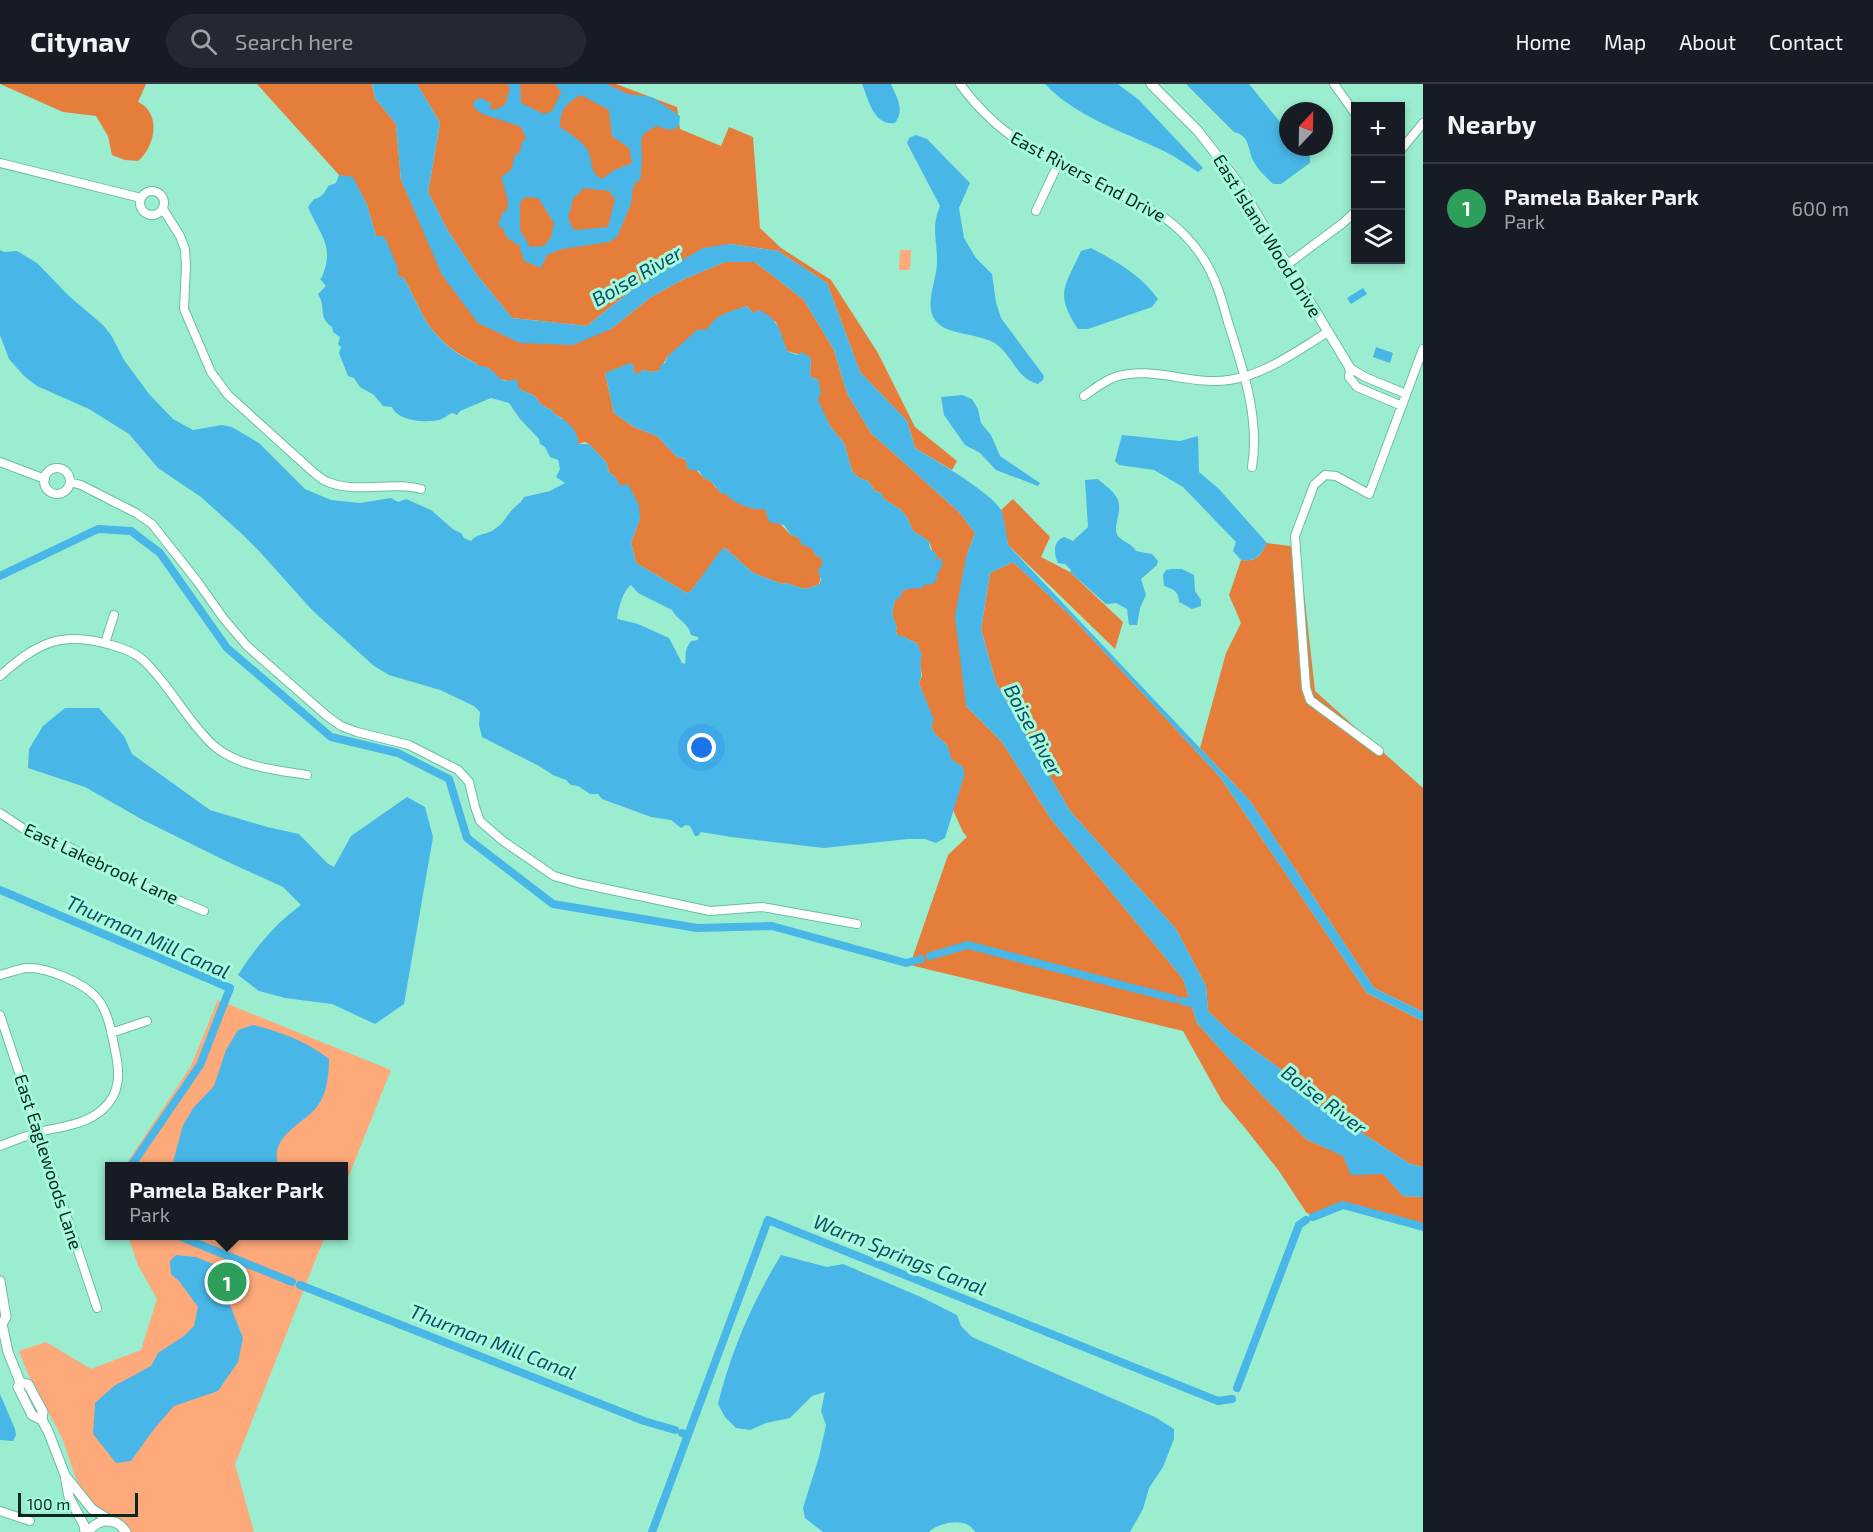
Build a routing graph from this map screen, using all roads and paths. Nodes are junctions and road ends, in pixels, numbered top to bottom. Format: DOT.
graph roads {
  1 [pos="960,84"];
  2 [pos="1151,84"];
  3 [pos="1334,84"];
  4 [pos="1351,108"];
  5 [pos="1423,123"];
  6 [pos="1405,146"];
  7 [pos="0,163"];
  8 [pos="1058,164"];
  9 [pos="141,198"];
  10 [pos="163,210"];
  11 [pos="1036,211"];
  12 [pos="1351,216"];
  13 [pos="1288,264"];
  14 [pos="1328,332"];
  15 [pos="1423,349"];
  16 [pos="1350,368"];
  17 [pos="1245,377"];
  18 [pos="1406,394"];
  19 [pos="1084,396"];
  20 [pos="1402,406"];
  21 [pos="0,462"];
  22 [pos="1252,467"];
  23 [pos="45,479"];
  24 [pos="70,482"];
  25 [pos="421,489"];
  26 [pos="114,615"];
  27 [pos="105,643"];
  28 [pos="0,676"];
  29 [pos="1379,751"];
  30 [pos="307,775"];
  31 [pos="0,813"];
  32 [pos="204,911"];
  33 [pos="857,924"];
  34 [pos="0,975"];
  35 [pos="0,1015"];
  36 [pos="147,1022"];
  37 [pos="111,1033"];
  38 [pos="38,1132"];
  39 [pos="0,1146"];
  40 [pos="0,1281"];
  41 [pos="97,1308"];
  42 [pos="1,1324"];
  43 [pos="65,1475"];
  44 [pos="0,1511"];
  45 [pos="30,1521"];
  46 [pos="111,1521"];
  47 [pos="86,1532"];
  48 [pos="126,1532"];
  1 -- 8 [label="street, East Rivers End Drive"];
  2 -- 13 [label="street, East Island Wood Drive"];
  3 -- 4 [label="street"];
  5 -- 6 [label="street"];
  7 -- 9 [label="street"];
  8 -- 11 [label="street"];
  8 -- 17 [label="street, East Rivers End Drive"];
  9 -- 10 [label="street"];
  9 -- 10 [label="street"];
  10 -- 25 [label="street"];
  12 -- 13 [label="street"];
  13 -- 14 [label="street, East Island Wood Drive"];
  14 -- 16 [label="street, East Island Wood Drive"];
  14 -- 17 [label="street"];
  15 -- 18 [label="street"];
  16 -- 18 [label="street"];
  16 -- 20 [label="street, East Island Wood Drive"];
  17 -- 19 [label="street"];
  17 -- 22 [label="street, East Rivers End Drive"];
  18 -- 20 [label="street"];
  20 -- 29 [label="street"];
  21 -- 23 [label="street"];
  23 -- 24 [label="street"];
  23 -- 24 [label="street"];
  24 -- 33 [label="street"];
  26 -- 27 [label="street"];
  27 -- 28 [label="street"];
  27 -- 30 [label="street"];
  31 -- 32 [label="street, East Lakebrook Lane"];
  34 -- 37 [label="street"];
  35 -- 38 [label="street, East Eaglewoods Lane"];
  36 -- 37 [label="street"];
  37 -- 38 [label="street"];
  38 -- 39 [label="street"];
  38 -- 41 [label="street, East Eaglewoods Lane"];
  40 -- 42 [label="street"];
  42 -- 43 [label="street"];
  43 -- 46 [label="street"];
  43 -- 47 [label="street"];
  44 -- 45 [label="street"];
  46 -- 47 [label="street"];
  46 -- 48 [label="street"];
}
